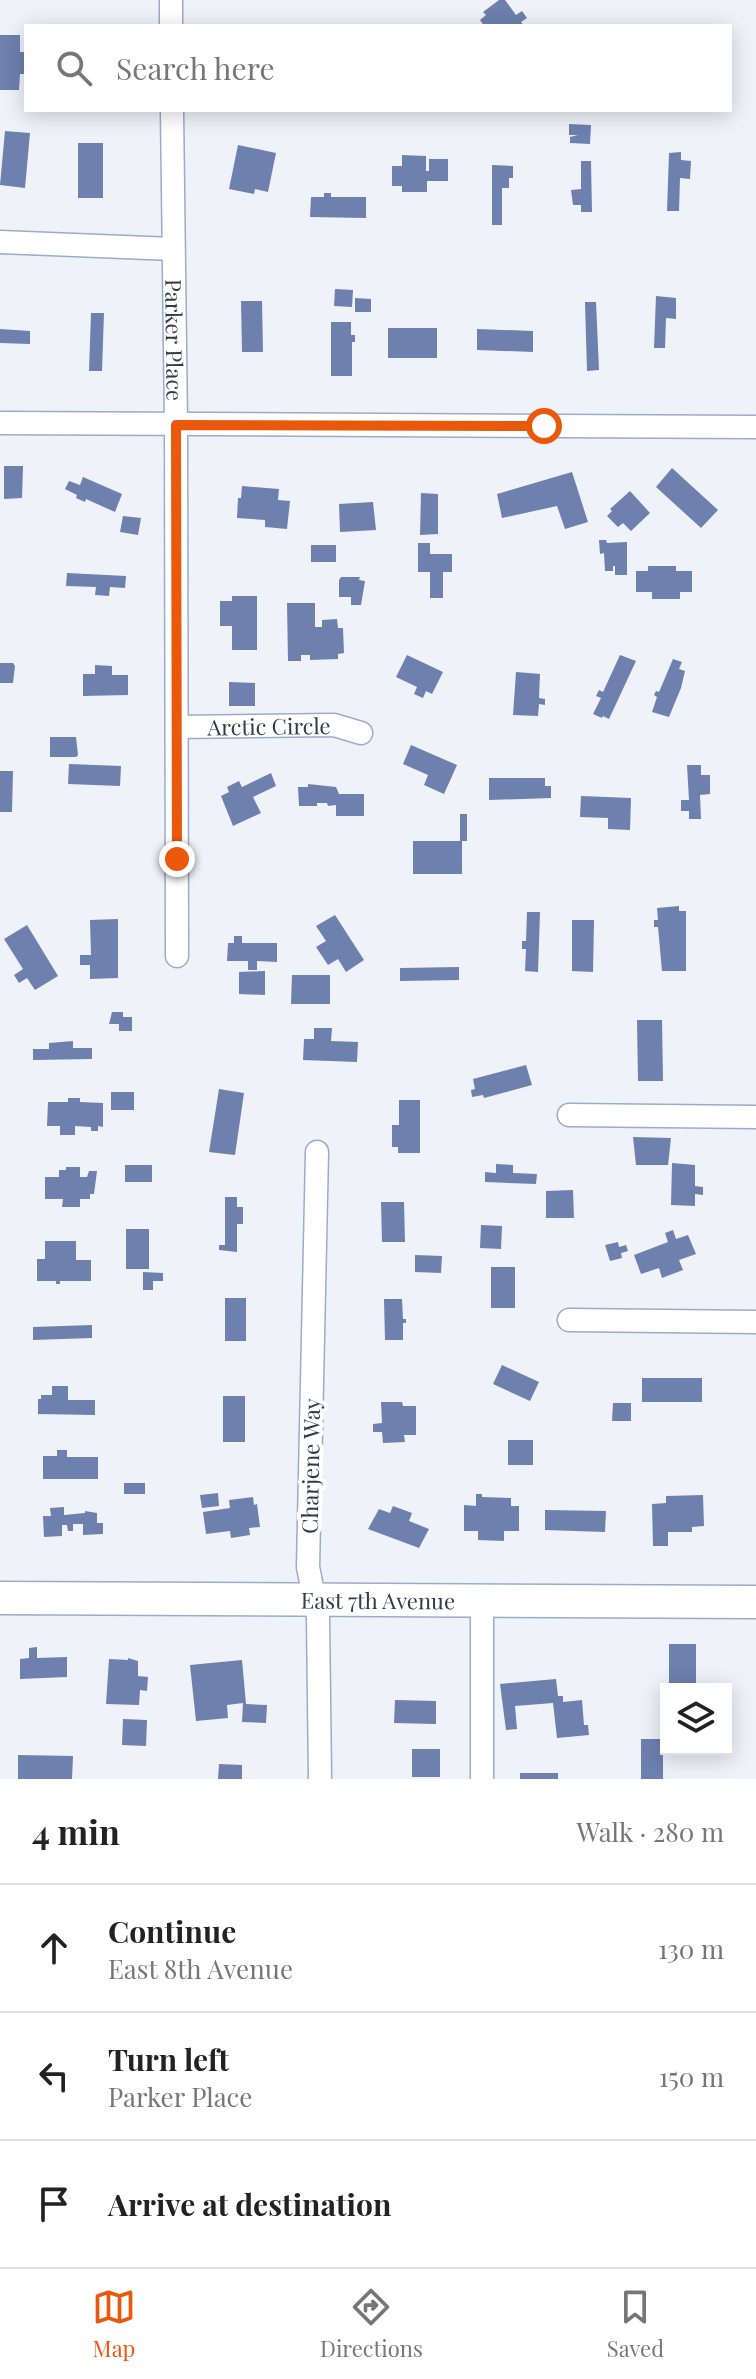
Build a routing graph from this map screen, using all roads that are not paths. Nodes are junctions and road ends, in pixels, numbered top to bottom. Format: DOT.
graph roads {
  1 [pos="171,0"];
  2 [pos="171,24"];
  3 [pos="172,112"];
  4 [pos="0,242"];
  5 [pos="173,249"];
  6 [pos="0,423"];
  7 [pos="176,425"];
  8 [pos="756,427"];
  9 [pos="177,727"];
  10 [pos="361,733"];
  11 [pos="177,956"];
  12 [pos="569,1115"];
  13 [pos="756,1117"];
  14 [pos="317,1152"];
  15 [pos="569,1320"];
  16 [pos="756,1322"];
  17 [pos="0,1598"];
  18 [pos="315,1599"];
  19 [pos="482,1600"];
  20 [pos="756,1602"];
  21 [pos="320,1779"];
  22 [pos="482,1779"];
  1 -- 2 [label="street"];
  3 -- 5 [label="street, Parker Place"];
  4 -- 5 [label="street"];
  5 -- 7 [label="street, Parker Place"];
  6 -- 7 [label="street"];
  7 -- 8 [label="street"];
  7 -- 9 [label="street, Parker Place"];
  9 -- 10 [label="street, Arctic Circle"];
  9 -- 11 [label="street, Parker Place"];
  12 -- 13 [label="street"];
  14 -- 18 [label="street, Charjene Way"];
  15 -- 16 [label="street"];
  17 -- 18 [label="main road, East 7th Avenue"];
  18 -- 19 [label="main road, East 7th Avenue"];
  18 -- 21 [label="street, Charjene Way"];
  19 -- 20 [label="main road, East 7th Avenue"];
  19 -- 22 [label="street"];
}
